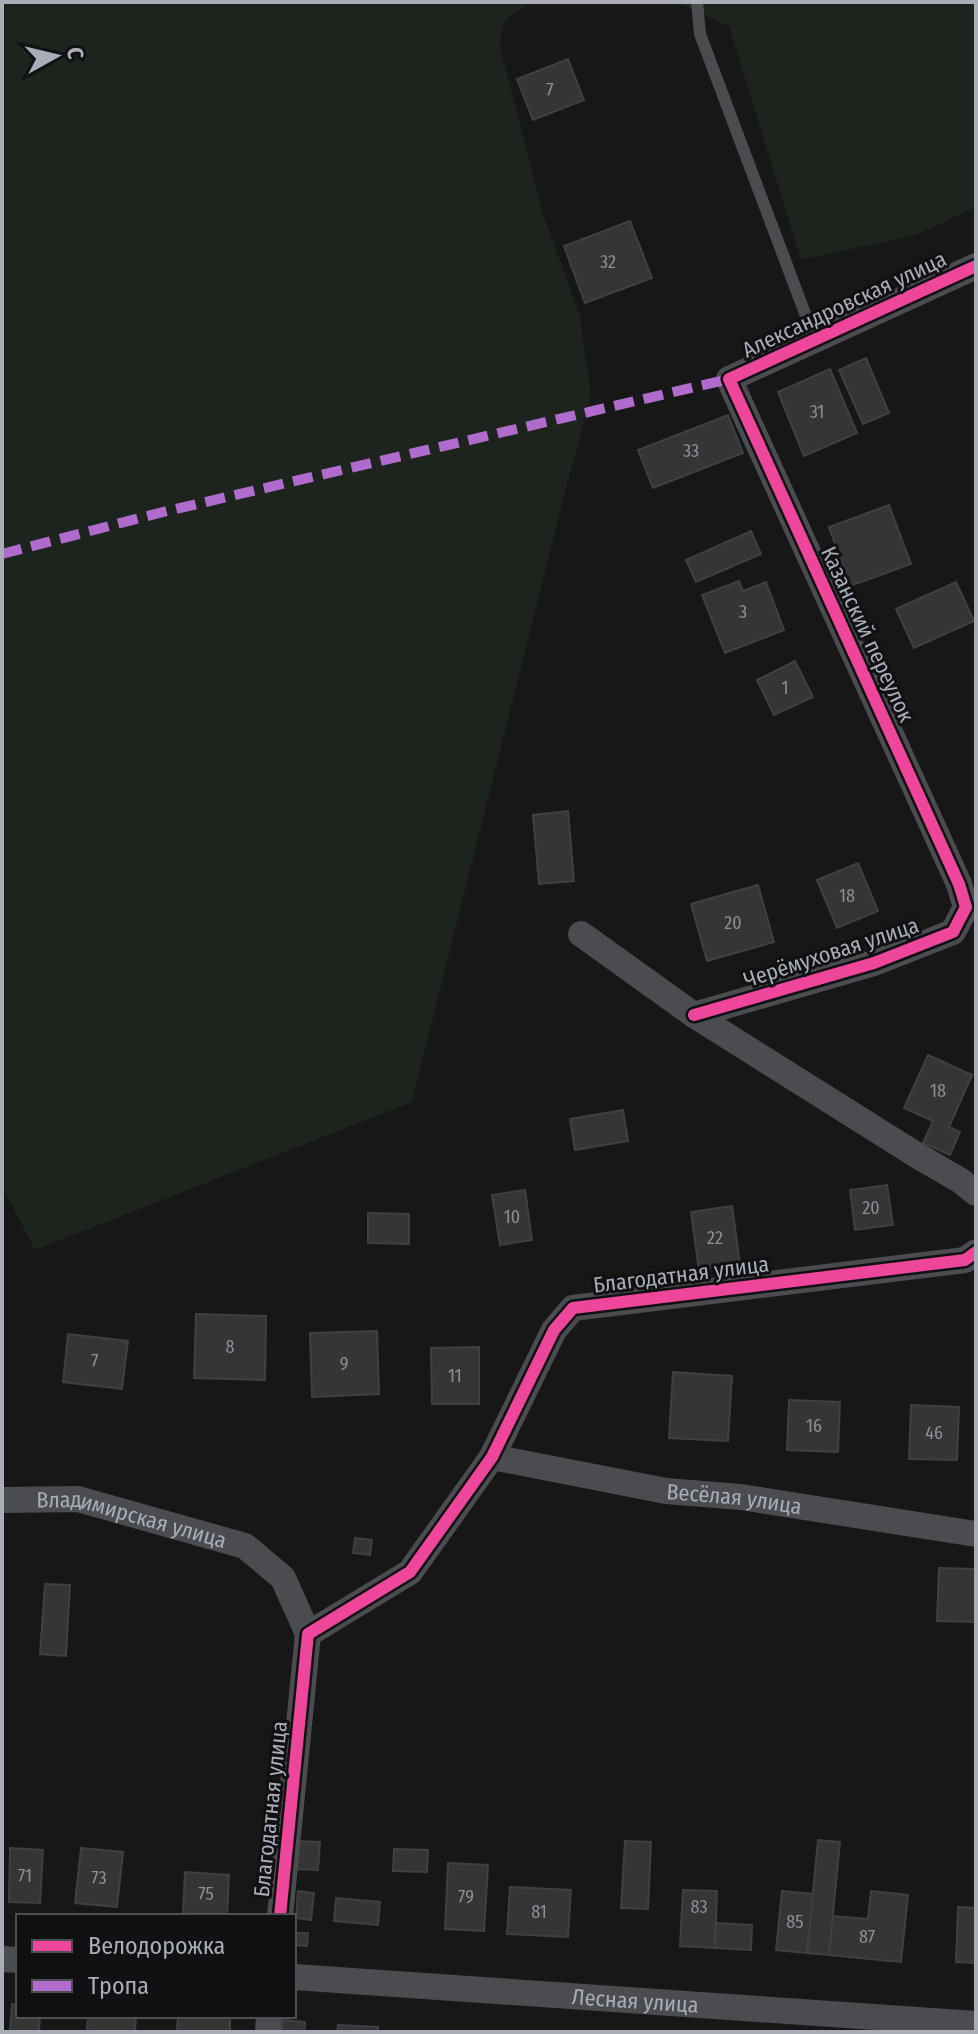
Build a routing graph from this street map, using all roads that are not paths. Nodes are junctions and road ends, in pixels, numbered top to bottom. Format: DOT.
graph roads {
  1 [pos="697,2"];
  2 [pos="976,266"];
  3 [pos="815,340"];
  4 [pos="729,379"];
  5 [pos="966,907"];
  6 [pos="581,934"];
  7 [pos="694,1015"];
  8 [pos="976,1193"];
  9 [pos="976,1252"];
  10 [pos="492,1457"];
  11 [pos="2,1500"];
  12 [pos="976,1534"];
  13 [pos="308,1634"];
  14 [pos="280,1914"];
  15 [pos="296,1977"];
  16 [pos="976,2024"];
  1 -- 3 [label="lane"];
  2 -- 3 [label="street, Александровская улица"];
  3 -- 4 [label="street, Александровская улица"];
  4 -- 5 [label="street, Казанский переулок"];
  5 -- 7 [label="street, Черёмуховая улица"];
  6 -- 7 [label="street"];
  7 -- 8 [label="street"];
  9 -- 10 [label="street, Благодатная улица"];
  10 -- 12 [label="street, Весёлая улица"];
  10 -- 13 [label="street, Благодатная улица"];
  11 -- 13 [label="street, Владимирская улица"];
  13 -- 14 [label="street, Благодатная улица"];
  15 -- 16 [label="street, Лесная улица"];
}
